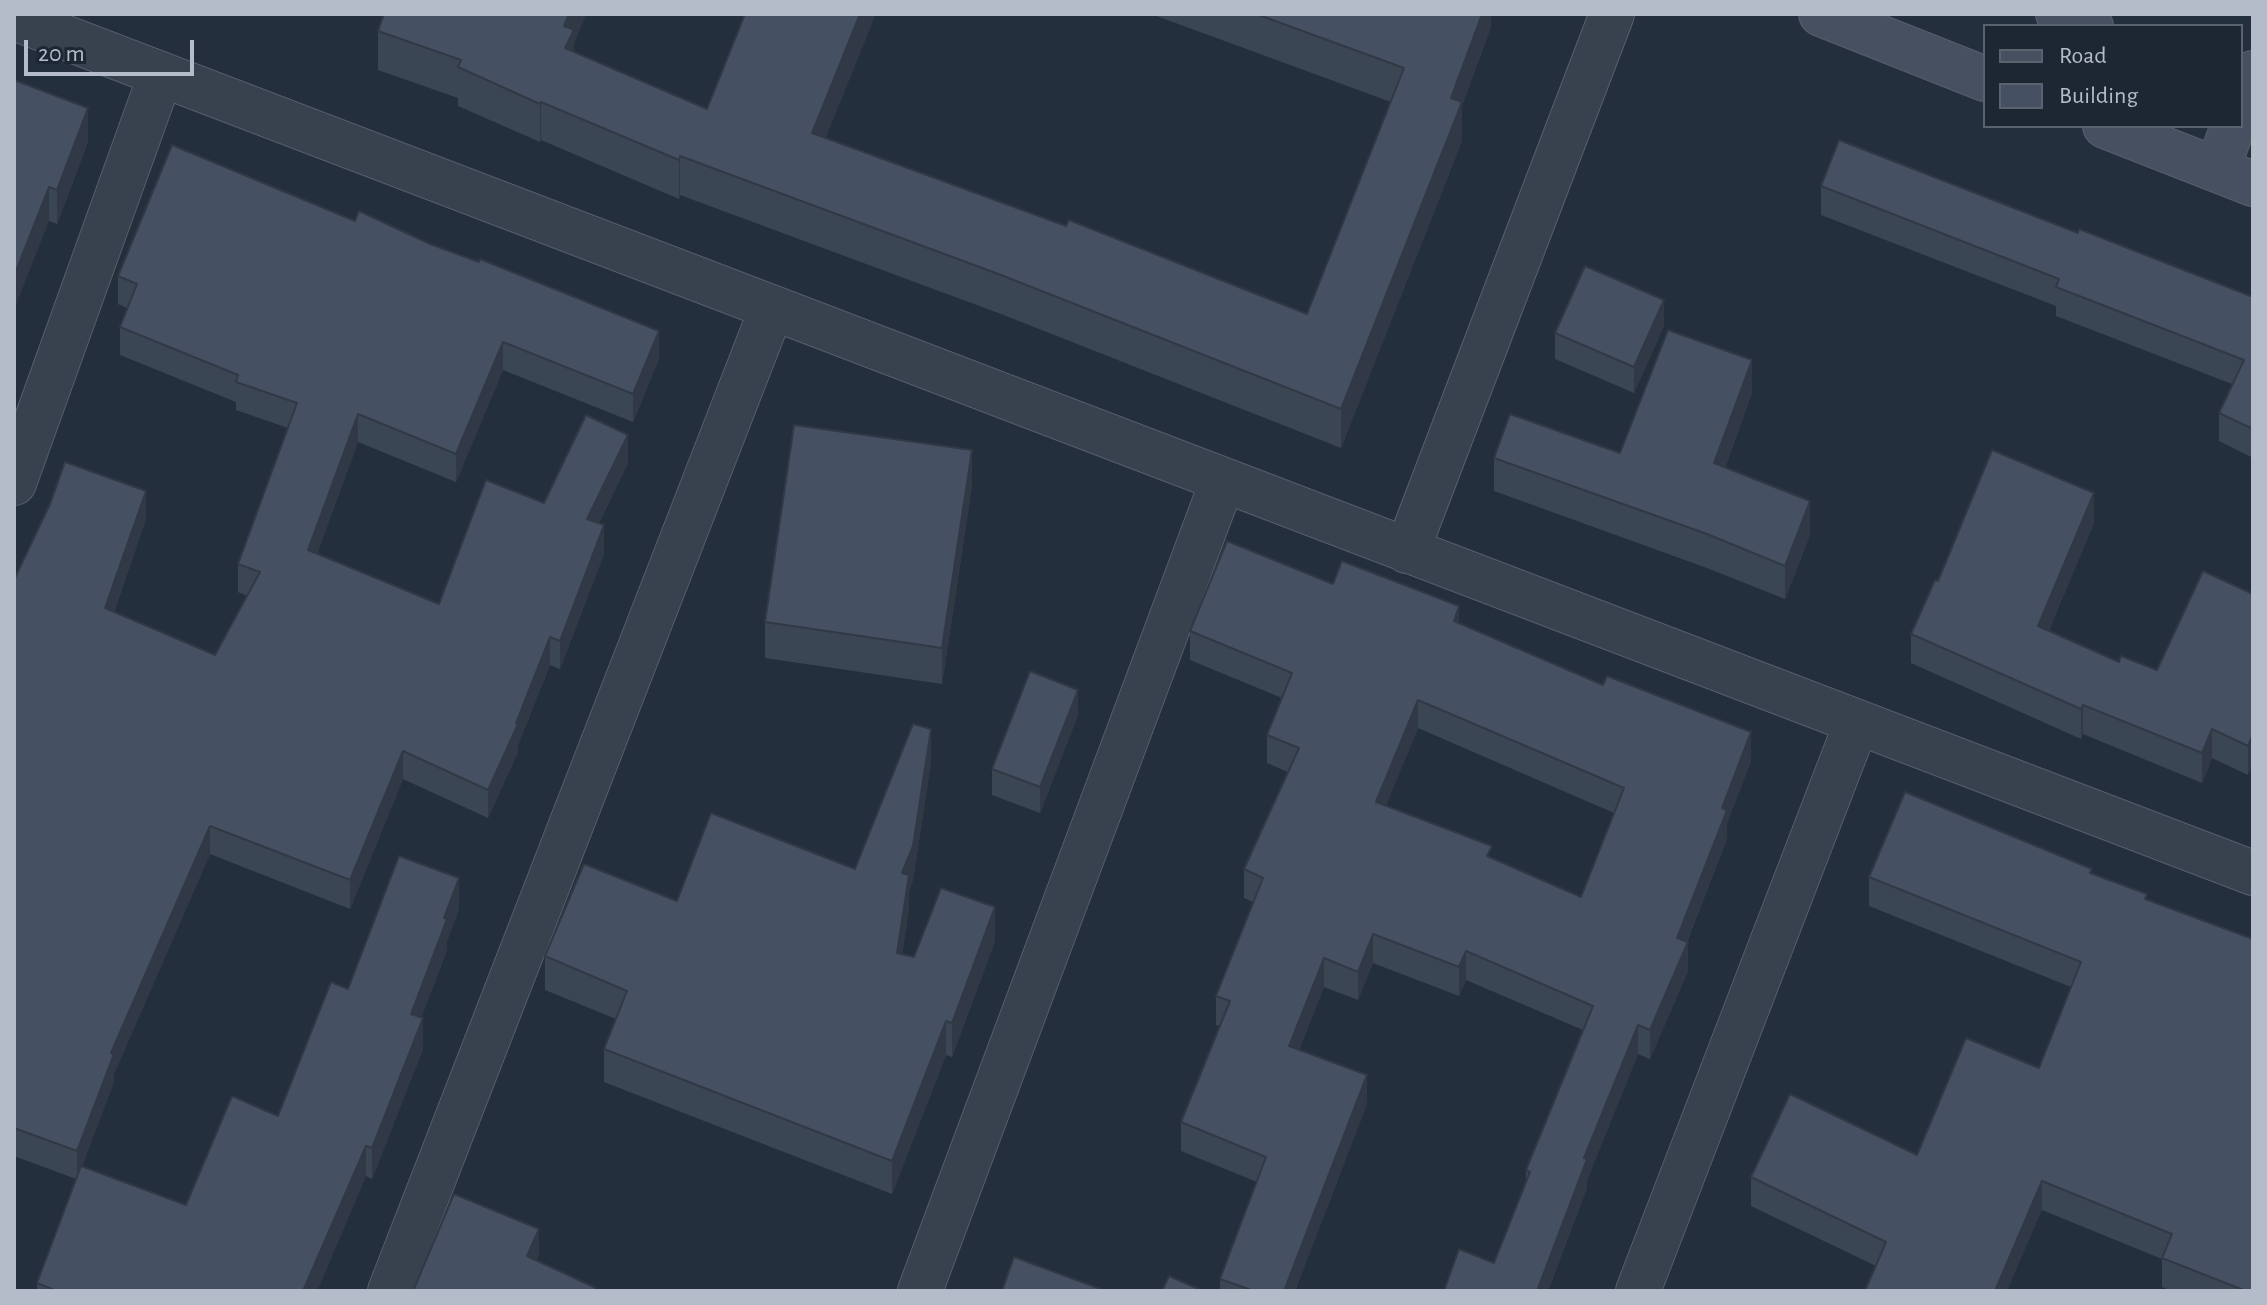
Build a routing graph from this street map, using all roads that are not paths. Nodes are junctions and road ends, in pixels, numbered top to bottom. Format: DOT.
graph roads {
  1 [pos="1612,14"];
  2 [pos="1821,14"];
  3 [pos="2058,14"];
  4 [pos="14,18"];
  5 [pos="2086,24"];
  6 [pos="161,74"];
  7 [pos="1983,78"];
  8 [pos="2110,128"];
  9 [pos="2233,128"];
  10 [pos="2235,177"];
  11 [pos="772,308"];
  12 [pos="1223,480"];
  13 [pos="14,483"];
  14 [pos="1407,551"];
  15 [pos="1857,722"];
  16 [pos="2253,873"];
  17 [pos="390,1291"];
  18 [pos="920,1291"];
  19 [pos="1638,1291"];
  1 -- 14 [label="street"];
  2 -- 7 [label="main road"];
  3 -- 5 [label="main road"];
  4 -- 6 [label="street"];
  6 -- 11 [label="street"];
  6 -- 13 [label="street"];
  8 -- 10 [label="main road"];
  9 -- 10 [label="main road"];
  11 -- 12 [label="street"];
  11 -- 17 [label="street"];
  12 -- 14 [label="street"];
  12 -- 18 [label="street"];
  14 -- 15 [label="street"];
  15 -- 16 [label="street"];
  15 -- 19 [label="street"];
}
